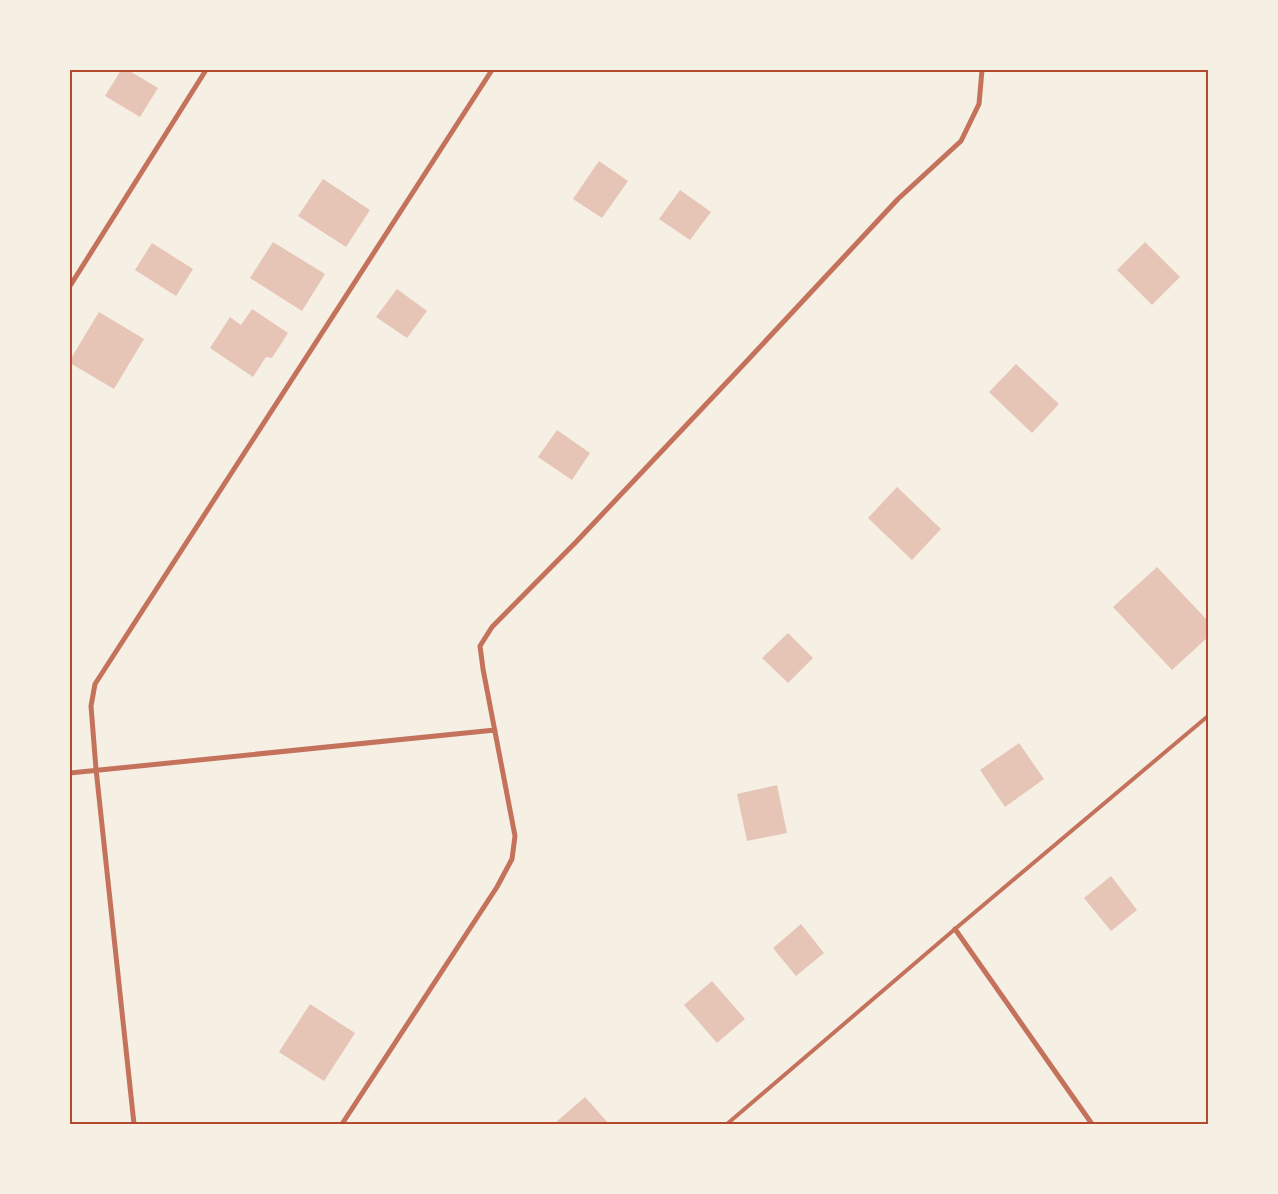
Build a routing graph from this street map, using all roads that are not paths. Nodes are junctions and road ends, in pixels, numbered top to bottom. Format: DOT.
graph roads {
  1 [pos="206,70"];
  2 [pos="492,70"];
  3 [pos="982,70"];
  4 [pos="70,286"];
  5 [pos="1208,716"];
  6 [pos="495,730"];
  7 [pos="96,769"];
  8 [pos="70,773"];
  9 [pos="955,929"];
  10 [pos="134,1124"];
  11 [pos="342,1124"];
  12 [pos="727,1124"];
  13 [pos="1092,1124"];
  1 -- 4 [label="street"];
  2 -- 7 [label="street"];
  3 -- 6 [label="street"];
  5 -- 9 [label="lane"];
  6 -- 7 [label="street"];
  6 -- 11 [label="street"];
  7 -- 8 [label="street"];
  7 -- 10 [label="street"];
  9 -- 12 [label="lane"];
  9 -- 13 [label="street"];
}
